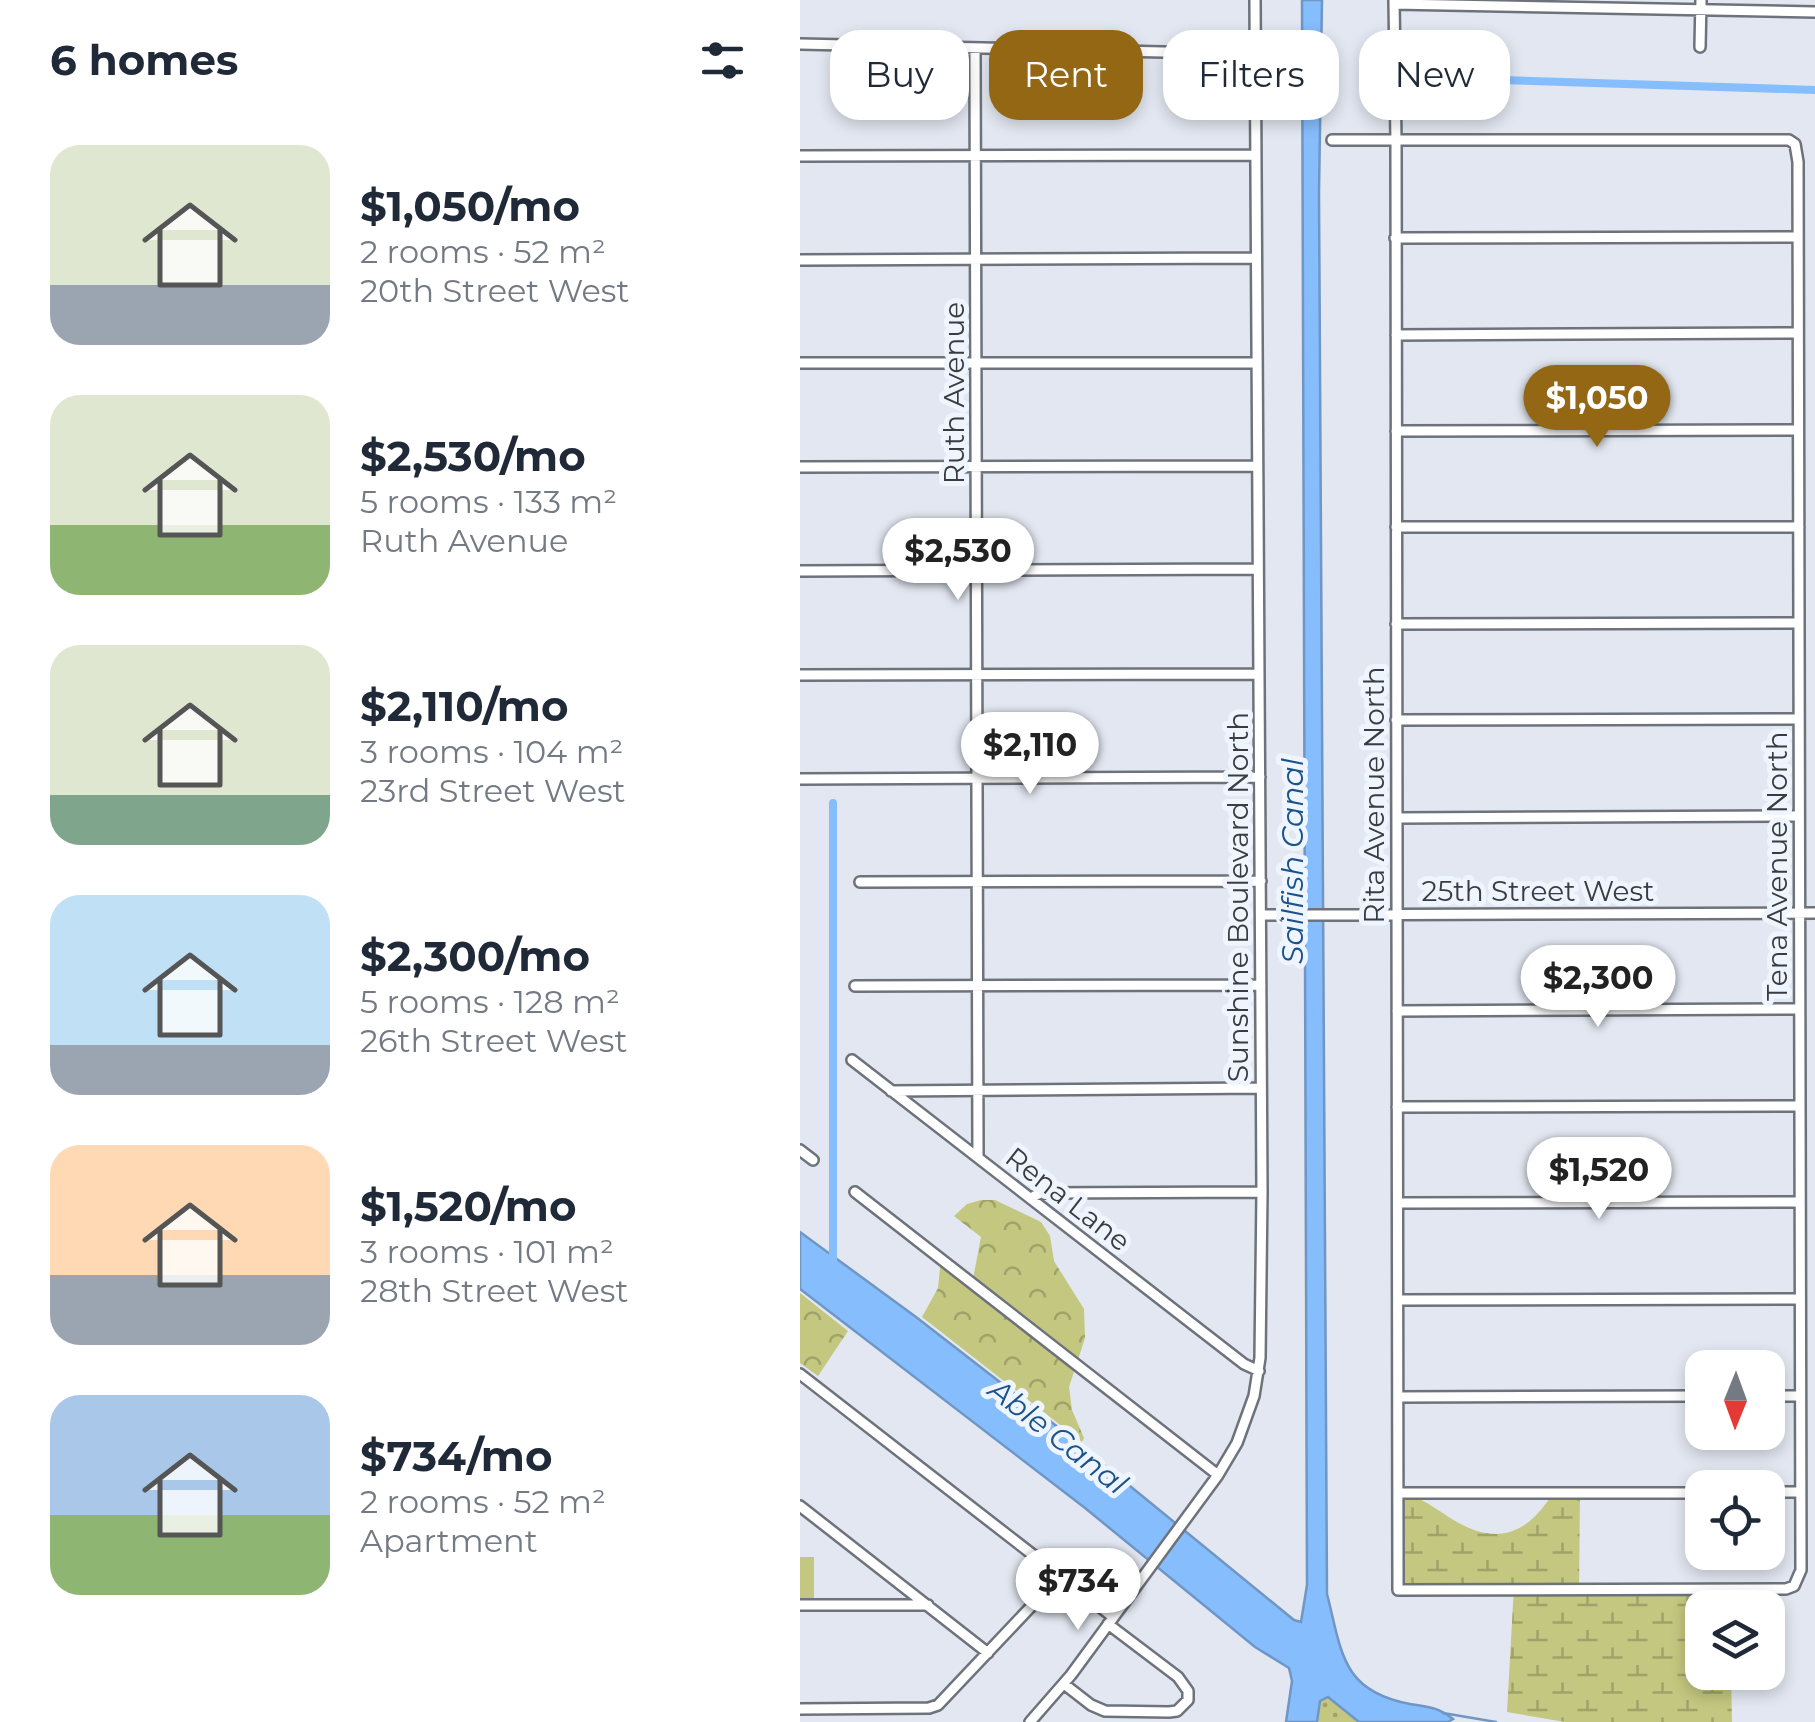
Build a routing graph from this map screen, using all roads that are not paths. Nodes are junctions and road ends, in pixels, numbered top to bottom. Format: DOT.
graph roads {
  1 [pos="1255,0"];
  2 [pos="1394,2"];
  3 [pos="1701,5"];
  4 [pos="1815,12"];
  5 [pos="1254,30"];
  6 [pos="800,44"];
  7 [pos="1700,47"];
  8 [pos="975,48"];
  9 [pos="1163,52"];
  10 [pos="1254,120"];
  11 [pos="1332,140"];
  12 [pos="1396,142"];
  13 [pos="1254,155"];
  14 [pos="800,156"];
  15 [pos="976,156"];
  16 [pos="1798,237"];
  17 [pos="1396,238"];
  18 [pos="1255,258"];
  19 [pos="976,259"];
  20 [pos="800,260"];
  21 [pos="1798,334"];
  22 [pos="1396,335"];
  23 [pos="976,363"];
  24 [pos="1255,363"];
  25 [pos="800,364"];
  26 [pos="1798,430"];
  27 [pos="1396,431"];
  28 [pos="1256,466"];
  29 [pos="800,467"];
  30 [pos="976,467"];
  31 [pos="1798,527"];
  32 [pos="1396,528"];
  33 [pos="1257,569"];
  34 [pos="977,570"];
  35 [pos="800,571"];
  36 [pos="1799,623"];
  37 [pos="1396,624"];
  38 [pos="977,674"];
  39 [pos="1258,674"];
  40 [pos="800,675"];
  41 [pos="1799,719"];
  42 [pos="1396,720"];
  43 [pos="1260,777"];
  44 [pos="978,778"];
  45 [pos="800,779"];
  46 [pos="1799,816"];
  47 [pos="1397,818"];
  48 [pos="1261,881"];
  49 [pos="860,882"];
  50 [pos="978,882"];
  51 [pos="1800,913"];
  52 [pos="1815,913"];
  53 [pos="1397,914"];
  54 [pos="1261,915"];
  55 [pos="1261,985"];
  56 [pos="854,986"];
  57 [pos="978,986"];
  58 [pos="1799,1009"];
  59 [pos="1397,1011"];
  60 [pos="852,1060"];
  61 [pos="1261,1088"];
  62 [pos="978,1090"];
  63 [pos="891,1091"];
  64 [pos="1799,1106"];
  65 [pos="1398,1107"];
  66 [pos="800,1150"];
  67 [pos="978,1158"];
  68 [pos="813,1160"];
  69 [pos="854,1192"];
  70 [pos="1262,1192"];
  71 [pos="1031,1198"];
  72 [pos="1800,1202"];
  73 [pos="1398,1203"];
  74 [pos="1800,1299"];
  75 [pos="1398,1300"];
  76 [pos="1259,1371"];
  77 [pos="800,1374"];
  78 [pos="1685,1396"];
  79 [pos="1785,1396"];
  80 [pos="1800,1396"];
  81 [pos="1398,1397"];
  82 [pos="1218,1475"];
  83 [pos="1785,1492"];
  84 [pos="1801,1492"];
  85 [pos="1398,1493"];
  86 [pos="1685,1493"];
  87 [pos="800,1506"];
  88 [pos="1060,1576"];
  89 [pos="1398,1590"];
  90 [pos="928,1605"];
  91 [pos="800,1606"];
  92 [pos="1110,1620"];
  93 [pos="988,1652"];
  94 [pos="1064,1684"];
  95 [pos="800,1709"];
  96 [pos="1030,1722"];
  1 -- 5 [label="street, Sunshine Boulevard North"];
  2 -- 3 [label="street"];
  2 -- 12 [label="street, Rita Avenue North"];
  3 -- 4 [label="street"];
  3 -- 7 [label="street"];
  6 -- 8 [label="street"];
  8 -- 9 [label="street"];
  8 -- 15 [label="street, Ruth Avenue"];
  10 -- 13 [label="street, Sunshine Boulevard North"];
  11 -- 12 [label="street"];
  12 -- 16 [label="street, Tena Avenue North"];
  12 -- 17 [label="street, Rita Avenue North"];
  13 -- 15 [label="street"];
  13 -- 18 [label="street, Sunshine Boulevard North"];
  14 -- 15 [label="street"];
  15 -- 19 [label="street, Ruth Avenue"];
  16 -- 17 [label="street"];
  16 -- 21 [label="street, Tena Avenue North"];
  17 -- 22 [label="street, Rita Avenue North"];
  18 -- 19 [label="street"];
  18 -- 24 [label="street, Sunshine Boulevard North"];
  19 -- 20 [label="street"];
  19 -- 23 [label="street, Ruth Avenue"];
  21 -- 22 [label="street"];
  21 -- 26 [label="street, Tena Avenue North"];
  22 -- 27 [label="street, Rita Avenue North"];
  23 -- 24 [label="street"];
  23 -- 25 [label="street"];
  23 -- 30 [label="street, Ruth Avenue"];
  24 -- 28 [label="street, Sunshine Boulevard North"];
  26 -- 27 [label="street"];
  26 -- 31 [label="street, Tena Avenue North"];
  27 -- 32 [label="street, Rita Avenue North"];
  28 -- 30 [label="street"];
  28 -- 33 [label="street, Sunshine Boulevard North"];
  29 -- 30 [label="street"];
  30 -- 34 [label="street, Ruth Avenue"];
  31 -- 32 [label="street"];
  31 -- 36 [label="street, Tena Avenue North"];
  32 -- 37 [label="street, Rita Avenue North"];
  33 -- 34 [label="street"];
  33 -- 39 [label="street, Sunshine Boulevard North"];
  34 -- 35 [label="street"];
  34 -- 38 [label="street, Ruth Avenue"];
  36 -- 37 [label="street"];
  36 -- 41 [label="street, Tena Avenue North"];
  37 -- 42 [label="street, Rita Avenue North"];
  38 -- 39 [label="street"];
  38 -- 40 [label="street"];
  38 -- 44 [label="street, Ruth Avenue"];
  39 -- 43 [label="street, Sunshine Boulevard North"];
  41 -- 42 [label="street"];
  41 -- 46 [label="street, Tena Avenue North"];
  42 -- 47 [label="street, Rita Avenue North"];
  43 -- 44 [label="street"];
  43 -- 48 [label="street, Sunshine Boulevard North"];
  44 -- 45 [label="street"];
  44 -- 50 [label="street, Ruth Avenue"];
  46 -- 47 [label="street"];
  46 -- 51 [label="street, Tena Avenue North"];
  47 -- 53 [label="street, Rita Avenue North"];
  48 -- 50 [label="street"];
  48 -- 54 [label="street, Sunshine Boulevard North"];
  49 -- 50 [label="street"];
  50 -- 57 [label="street, Ruth Avenue"];
  51 -- 52 [label="street, 25th Street West"];
  51 -- 53 [label="street, 25th Street West"];
  51 -- 58 [label="street, Tena Avenue North"];
  53 -- 54 [label="street, 25th Street West"];
  53 -- 59 [label="street, Rita Avenue North"];
  54 -- 55 [label="street, Sunshine Boulevard North"];
  55 -- 57 [label="street"];
  55 -- 61 [label="street, Sunshine Boulevard North"];
  56 -- 57 [label="street"];
  57 -- 62 [label="street, Ruth Avenue"];
  58 -- 59 [label="street"];
  58 -- 64 [label="street, Tena Avenue North"];
  59 -- 65 [label="street, Rita Avenue North"];
  60 -- 63 [label="street, Rena Lane"];
  61 -- 62 [label="street"];
  61 -- 70 [label="street, Sunshine Boulevard North"];
  62 -- 63 [label="street"];
  62 -- 67 [label="street, Ruth Avenue"];
  63 -- 67 [label="street, Rena Lane"];
  64 -- 65 [label="street"];
  64 -- 72 [label="street, Tena Avenue North"];
  65 -- 73 [label="street, Rita Avenue North"];
  66 -- 68 [label="street"];
  67 -- 71 [label="street, Rena Lane"];
  69 -- 82 [label="street"];
  70 -- 71 [label="street"];
  70 -- 76 [label="street, Sunshine Boulevard North"];
  71 -- 76 [label="street, Rena Lane"];
  72 -- 73 [label="street"];
  72 -- 74 [label="street, Tena Avenue North"];
  73 -- 75 [label="street, Rita Avenue North"];
  74 -- 75 [label="street"];
  74 -- 80 [label="street, Tena Avenue North"];
  75 -- 81 [label="street, Rita Avenue North"];
  76 -- 82 [label="street, Sunshine Boulevard North"];
  77 -- 88 [label="street"];
  78 -- 81 [label="street"];
  79 -- 80 [label="street"];
  80 -- 84 [label="street, Tena Avenue North"];
  81 -- 85 [label="street, Rita Avenue North"];
  82 -- 92 [label="street, Sunshine Boulevard North"];
  83 -- 84 [label="street"];
  84 -- 89 [label="street, Tena Avenue North"];
  85 -- 86 [label="street"];
  85 -- 89 [label="street, Rita Avenue North"];
  87 -- 90 [label="street"];
  88 -- 92 [label="street"];
  88 -- 93 [label="street"];
  90 -- 91 [label="street"];
  90 -- 93 [label="street"];
  92 -- 94 [label="street, Sunshine Boulevard North"];
  92 -- 94 [label="street"];
  93 -- 95 [label="street"];
  94 -- 96 [label="street, Sunshine Boulevard North"];
}
